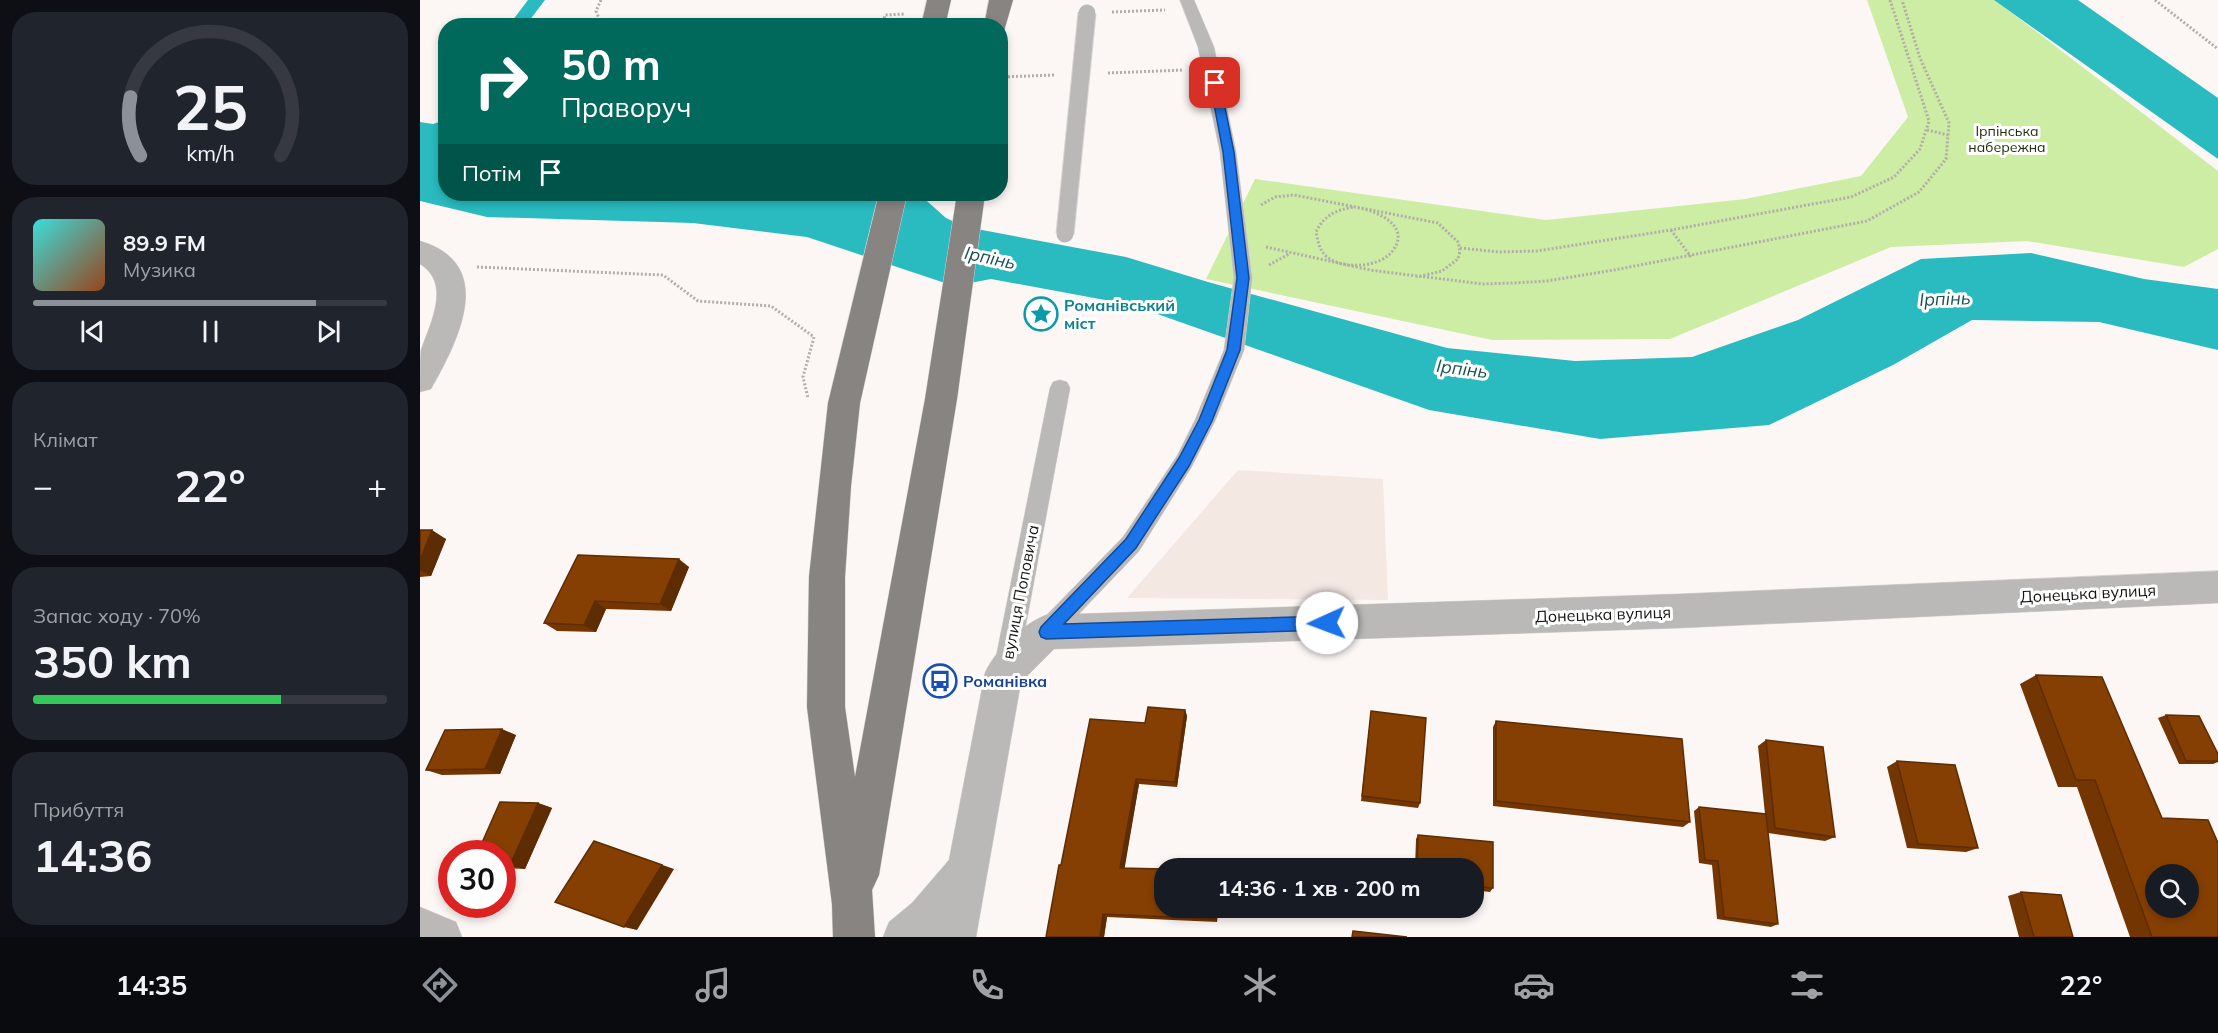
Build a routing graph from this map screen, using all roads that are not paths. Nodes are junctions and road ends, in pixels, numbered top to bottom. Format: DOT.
graph roads {
  1 [pos="1190,4"];
  2 [pos="1088,6"];
  3 [pos="891,201"];
  4 [pos="970,201"];
  5 [pos="1065,234"];
  6 [pos="420,251"];
  7 [pos="420,380"];
  8 [pos="1060,388"];
  9 [pos="2218,587"];
  10 [pos="1046,632"];
  11 [pos="1004,673"];
  12 [pos="970,867"];
  13 [pos="854,920"];
  14 [pos="420,928"];
  15 [pos="441,937"];
  16 [pos="904,937"];
  17 [pos="955,937"];
  1 -- 10 [label="lane"];
  2 -- 5 [label="lane, bridge"];
  3 -- 13 [label="main road"];
  4 -- 13 [label="main road"];
  6 -- 7 [label="street"];
  8 -- 11 [label="lane, вулиця Поповича"];
  9 -- 10 [label="street, Донецька вулиця"];
  10 -- 11 [label="street"];
  11 -- 12 [label="street, вулиця Поповича"];
  12 -- 16 [label="street"];
  12 -- 17 [label="street, вулиця Поповича"];
  14 -- 15 [label="street"];
}
